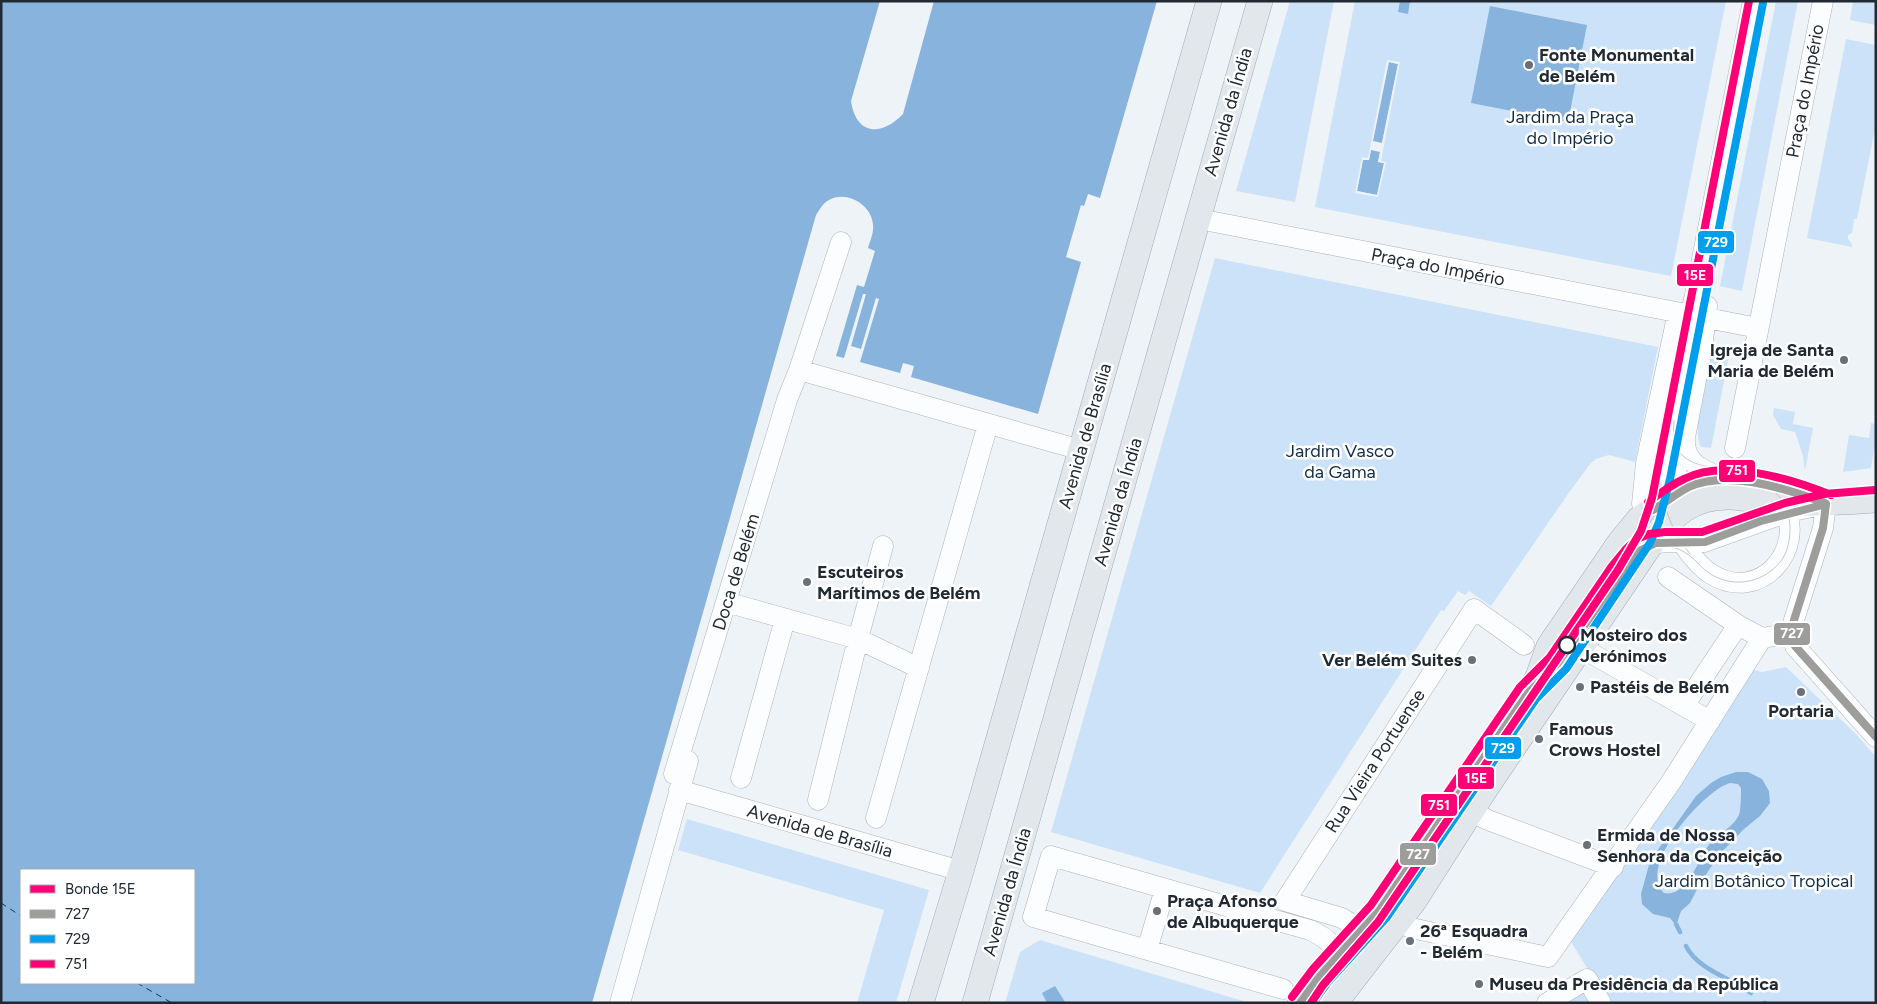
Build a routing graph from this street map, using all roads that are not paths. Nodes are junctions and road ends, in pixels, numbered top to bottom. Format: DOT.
graph roads {
  1 [pos="1209,1"];
  2 [pos="1260,1"];
  3 [pos="1741,1"];
  4 [pos="1753,1"];
  5 [pos="1764,1"];
  6 [pos="1823,1"];
  7 [pos="1199,219"];
  8 [pos="841,242"];
  9 [pos="1692,317"];
  10 [pos="1758,328"];
  11 [pos="799,370"];
  12 [pos="988,424"];
  13 [pos="1677,434"];
  14 [pos="1735,448"];
  15 [pos="1081,450"];
  16 [pos="1680,463"];
  17 [pos="1645,476"];
  18 [pos="1728,479"];
  19 [pos="1783,498"];
  20 [pos="1876,500"];
  21 [pos="1826,504"];
  22 [pos="1660,507"];
  23 [pos="760,512"];
  24 [pos="1620,542"];
  25 [pos="1682,542"];
  26 [pos="1651,544"];
  27 [pos="882,546"];
  28 [pos="1620,572"];
  29 [pos="1668,578"];
  30 [pos="733,604"];
  31 [pos="785,619"];
  32 [pos="1738,625"];
  33 [pos="1792,633"];
  34 [pos="858,638"];
  35 [pos="1762,638"];
  36 [pos="1524,645"];
  37 [pos="1582,648"];
  38 [pos="1558,663"];
  39 [pos="918,668"];
  40 [pos="1528,693"];
  41 [pos="1684,706"];
  42 [pos="1710,721"];
  43 [pos="1876,737"];
  44 [pos="741,778"];
  45 [pos="677,782"];
  46 [pos="818,800"];
  47 [pos="1470,811"];
  48 [pos="876,818"];
  49 [pos="1613,866"];
  50 [pos="961,871"];
  51 [pos="1165,889"];
  52 [pos="1398,922"];
  53 [pos="1366,938"];
  54 [pos="1147,950"];
  55 [pos="1342,962"];
  56 [pos="1292,996"];
  57 [pos="620,1003"];
  58 [pos="921,1003"];
  59 [pos="975,1003"];
  60 [pos="1316,1003"];
  61 [pos="1334,1003"];
  62 [pos="1547,1003"];
  63 [pos="1601,1003"];
  1 -- 15 [label="main road, Avenida de Brasília"];
  2 -- 7 [label="main road, Avenida da Índia"];
  3 -- 9 [label="street"];
  4 -- 9 [label="street"];
  5 -- 9 [label="street"];
  6 -- 10 [label="street, Praça do Império"];
  7 -- 9 [label="street, Praça do Império"];
  7 -- 59 [label="main road, Avenida da Índia"];
  8 -- 11 [label="street, Doca de Belém"];
  9 -- 10 [label="street, Praça do Império"];
  9 -- 13 [label="street"];
  9 -- 17 [label="street"];
  10 -- 14 [label="street, Praça do Império"];
  11 -- 12 [label="street"];
  11 -- 45 [label="street, Doca de Belém"];
  12 -- 15 [label="street"];
  12 -- 39 [label="street"];
  13 -- 16 [label="street"];
  13 -- 16 [label="street"];
  15 -- 50 [label="main road, Avenida de Brasília"];
  16 -- 18 [label="street"];
  16 -- 22 [label="street"];
  17 -- 22 [label="street"];
  17 -- 24 [label="street"];
  18 -- 19 [label="main road"];
  18 -- 22 [label="main road"];
  19 -- 21 [label="main road"];
  19 -- 22 [label="main road"];
  19 -- 25 [label="street"];
  19 -- 25 [label="street"];
  20 -- 21 [label="main road"];
  21 -- 33 [label="street"];
  22 -- 24 [label="main road"];
  22 -- 25 [label="street"];
  22 -- 26 [label="main road"];
  22 -- 28 [label="street"];
  23 -- 30 [label="street, Doca de Belém"];
  24 -- 40 [label="main road"];
  25 -- 26 [label="street"];
  26 -- 28 [label="street"];
  26 -- 37 [label="main road"];
  27 -- 34 [label="street"];
  28 -- 38 [label="street"];
  29 -- 32 [label="street"];
  30 -- 31 [label="street"];
  30 -- 45 [label="street, Doca de Belém"];
  31 -- 34 [label="street"];
  31 -- 44 [label="street"];
  32 -- 35 [label="street"];
  32 -- 41 [label="street"];
  33 -- 35 [label="street"];
  33 -- 43 [label="street"];
  34 -- 39 [label="street"];
  34 -- 46 [label="street"];
  35 -- 42 [label="street"];
  36 -- 53 [label="street, Rua Vieira Portuense"];
  37 -- 41 [label="street"];
  37 -- 47 [label="main road"];
  38 -- 40 [label="street"];
  38 -- 53 [label="street"];
  39 -- 48 [label="street"];
  40 -- 53 [label="main road"];
  41 -- 42 [label="street"];
  42 -- 49 [label="street"];
  45 -- 50 [label="street, Avenida de Brasília"];
  45 -- 57 [label="street"];
  47 -- 49 [label="street"];
  47 -- 52 [label="main road"];
  49 -- 52 [label="street"];
  50 -- 58 [label="main road, Avenida de Brasília"];
  51 -- 54 [label="street"];
  51 -- 54 [label="street"];
  51 -- 55 [label="street"];
  52 -- 53 [label="main road"];
  53 -- 55 [label="main road"];
  53 -- 61 [label="main road"];
  54 -- 56 [label="street"];
  55 -- 56 [label="main road"];
  55 -- 60 [label="street"];
  55 -- 61 [label="street"];
  62 -- 63 [label="street"];
}
